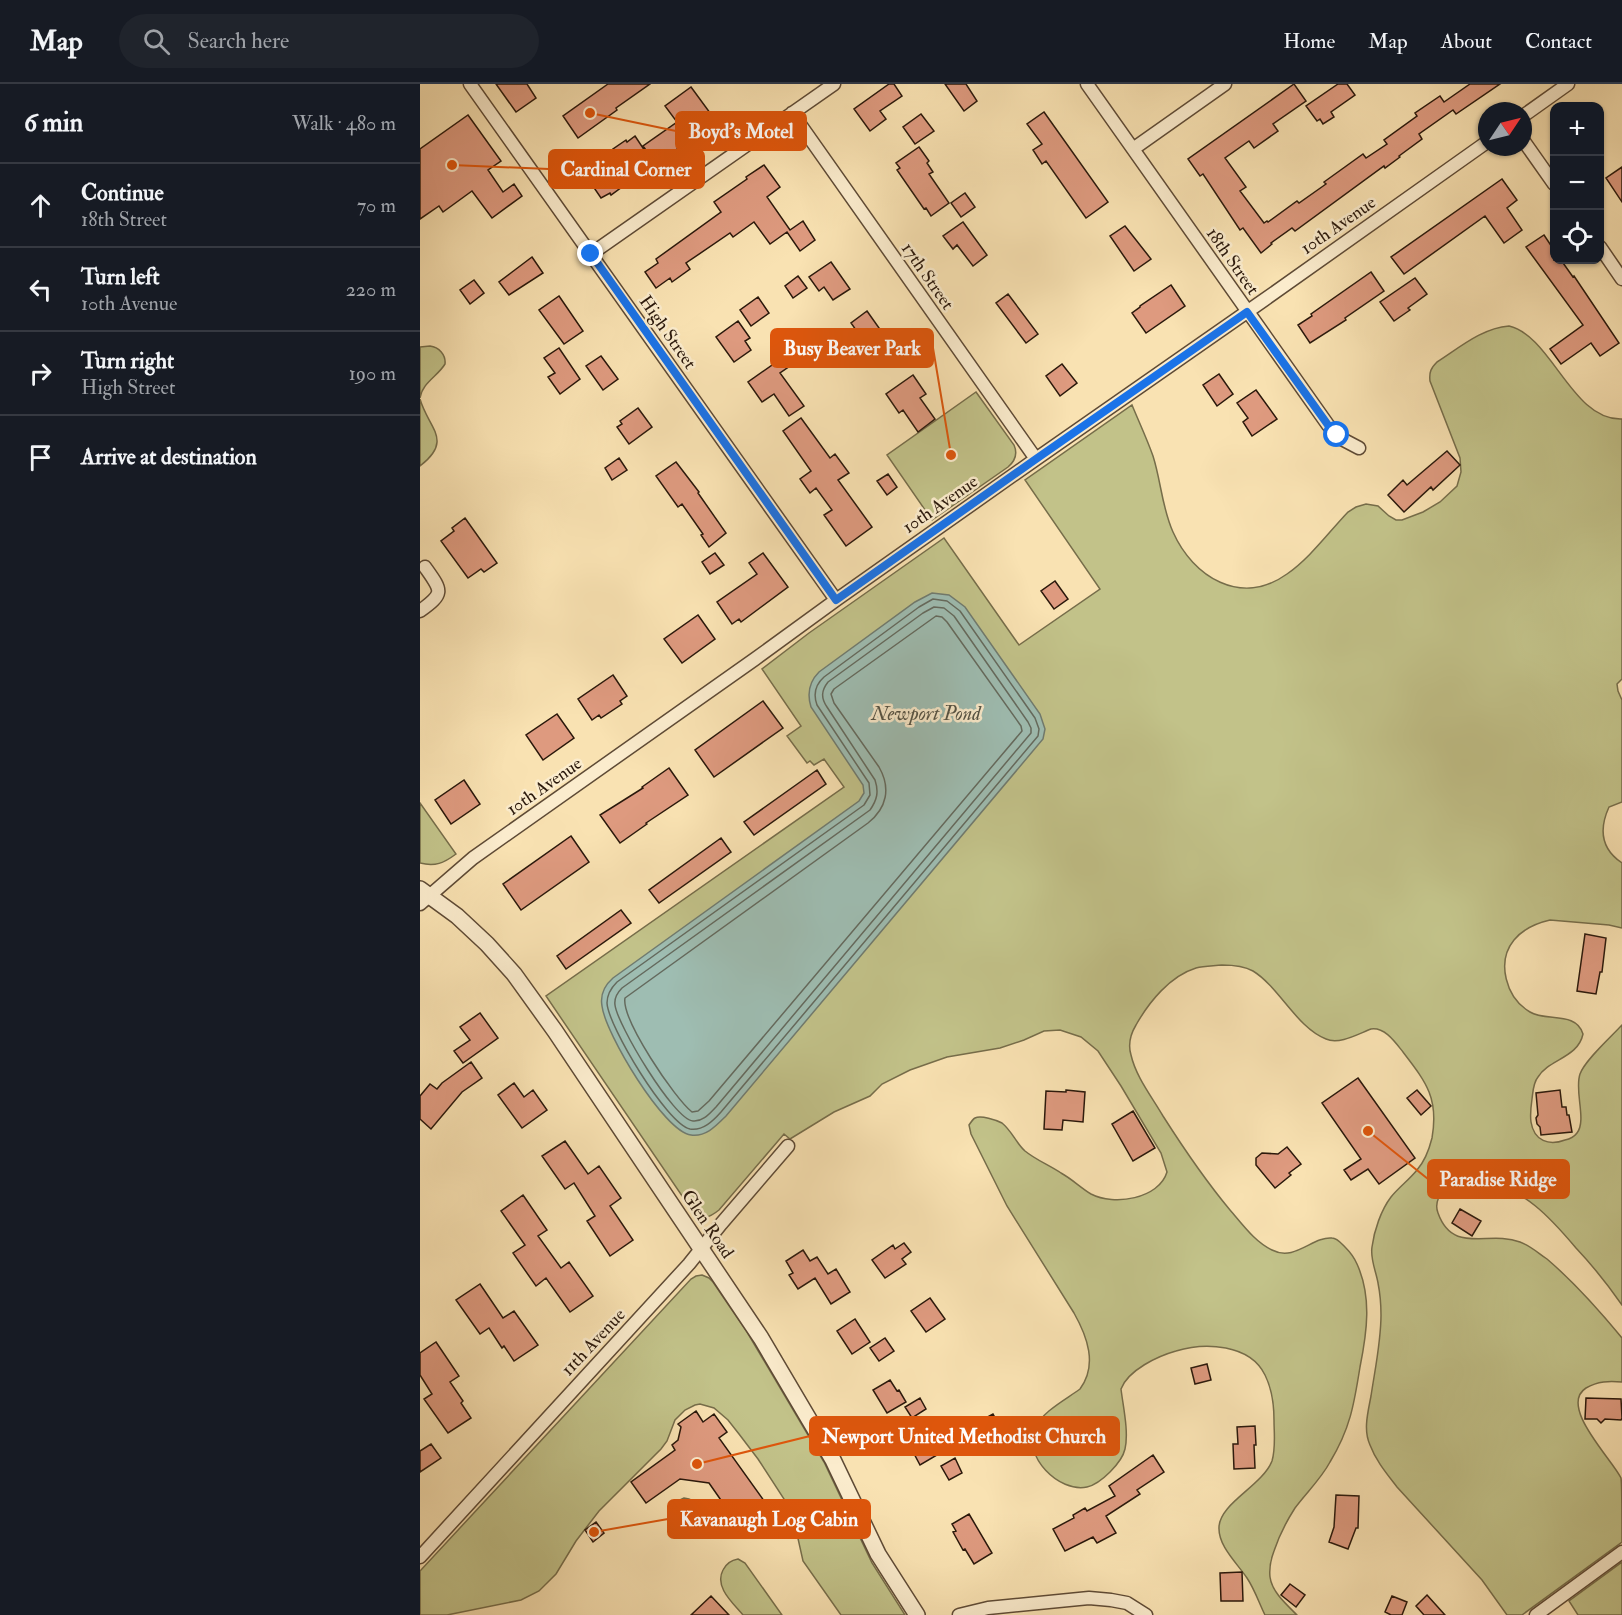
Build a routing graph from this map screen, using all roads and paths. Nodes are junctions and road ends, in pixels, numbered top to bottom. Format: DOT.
graph roads {
  1 [pos="470,84"];
  2 [pos="834,84"];
  3 [pos="1087,84"];
  4 [pos="1225,84"];
  5 [pos="1568,84"];
  6 [pos="1532,110"];
  7 [pos="792,113"];
  8 [pos="1478,148"];
  9 [pos="1132,149"];
  10 [pos="1532,153"];
  11 [pos="1550,178"];
  12 [pos="591,254"];
  13 [pos="1604,254"];
  14 [pos="1622,279"];
  15 [pos="1247,312"];
  16 [pos="1359,448"];
  17 [pos="1036,459"];
  18 [pos="425,567"];
  19 [pos="836,600"];
  20 [pos="420,611"];
  21 [pos="423,896"];
  22 [pos="788,1146"];
  23 [pos="702,1249"];
  24 [pos="1622,1552"];
  25 [pos="420,1557"];
  26 [pos="917,1615"];
  27 [pos="959,1615"];
  28 [pos="1146,1615"];
  29 [pos="1536,1615"];
  1 -- 12 [label="street, High Street"];
  2 -- 7 [label="street"];
  3 -- 9 [label="street, 18th Street"];
  4 -- 9 [label="street"];
  5 -- 6 [label="street"];
  7 -- 12 [label="street"];
  7 -- 17 [label="street, 17th Street"];
  8 -- 15 [label="street, 10th Avenue"];
  9 -- 15 [label="street, 18th Street"];
  10 -- 11 [label="street"];
  12 -- 19 [label="street, High Street"];
  13 -- 14 [label="street"];
  15 -- 16 [label="street, 18th Street"];
  15 -- 17 [label="street, 10th Avenue"];
  17 -- 19 [label="street, 10th Avenue"];
  18 -- 20 [label="street"];
  19 -- 21 [label="street, 10th Avenue"];
  21 -- 23 [label="street, Glen Road"];
  22 -- 23 [label="street, 11th Avenue"];
  23 -- 25 [label="street, 11th Avenue"];
  23 -- 26 [label="street, Glen Road"];
  24 -- 29 [label="street"];
  27 -- 28 [label="street"];
}
